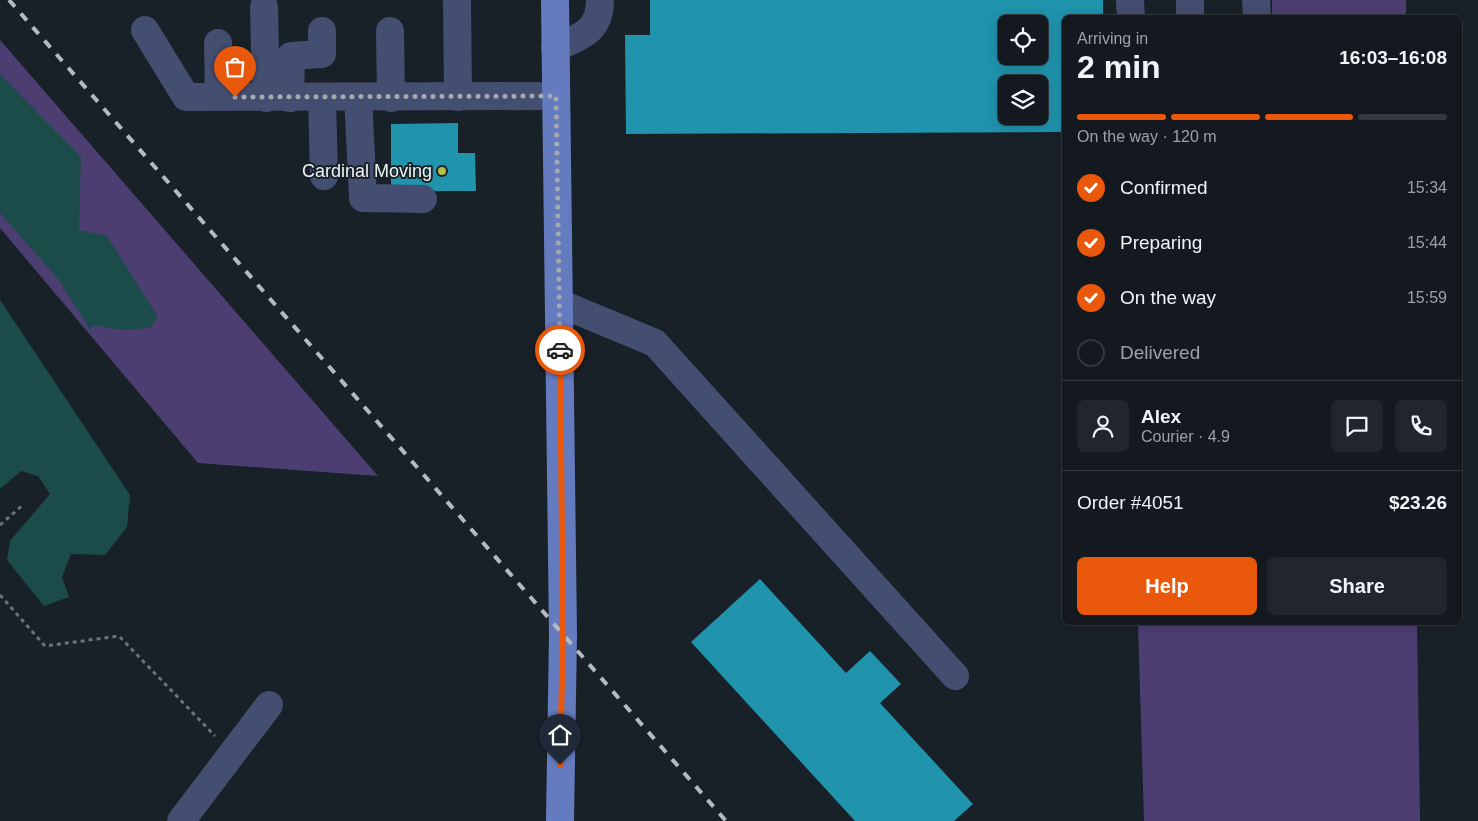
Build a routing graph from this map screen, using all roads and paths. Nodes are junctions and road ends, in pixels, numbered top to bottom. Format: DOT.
graph roads {
  1 [pos="457,0"];
  2 [pos="554,0"];
  3 [pos="600,0"];
  4 [pos="1130,0"];
  5 [pos="1190,0"];
  6 [pos="1256,0"];
  7 [pos="264,6"];
  8 [pos="1131,15"];
  9 [pos="1190,15"];
  10 [pos="1257,15"];
  11 [pos="145,30"];
  12 [pos="322,31"];
  13 [pos="390,31"];
  14 [pos="218,44"];
  15 [pos="555,48"];
  16 [pos="219,96"];
  17 [pos="556,96"];
  18 [pos="322,97"];
  19 [pos="358,97"];
  20 [pos="458,97"];
  21 [pos="278,98"];
  22 [pos="391,98"];
  23 [pos="324,176"];
  24 [pos="423,199"];
  25 [pos="559,303"];
  26 [pos="24,504"];
  27 [pos="0,525"];
  28 [pos="0,595"];
  29 [pos="955,676"];
  30 [pos="268,705"];
  31 [pos="231,753"];
  32 [pos="181,821"];
  33 [pos="560,821"];
  1 -- 20 [label="street"];
  2 -- 15 [label="main road"];
  3 -- 15 [label="street"];
  4 -- 8 [label="street"];
  5 -- 9 [label="street"];
  6 -- 10 [label="street"];
  7 -- 21 [label="street"];
  11 -- 16 [label="street"];
  12 -- 21 [label="street"];
  13 -- 22 [label="street"];
  14 -- 16 [label="street"];
  15 -- 17 [label="main road"];
  16 -- 21 [label="street"];
  17 -- 20 [label="street"];
  17 -- 25 [label="main road"];
  18 -- 19 [label="street"];
  18 -- 21 [label="street"];
  18 -- 23 [label="street"];
  19 -- 22 [label="street"];
  19 -- 24 [label="street"];
  20 -- 22 [label="street"];
  25 -- 29 [label="street"];
  25 -- 33 [label="main road"];
  26 -- 27 [label="path"];
  28 -- 31 [label="path"];
  30 -- 31 [label="street"];
  31 -- 32 [label="street"];
}
